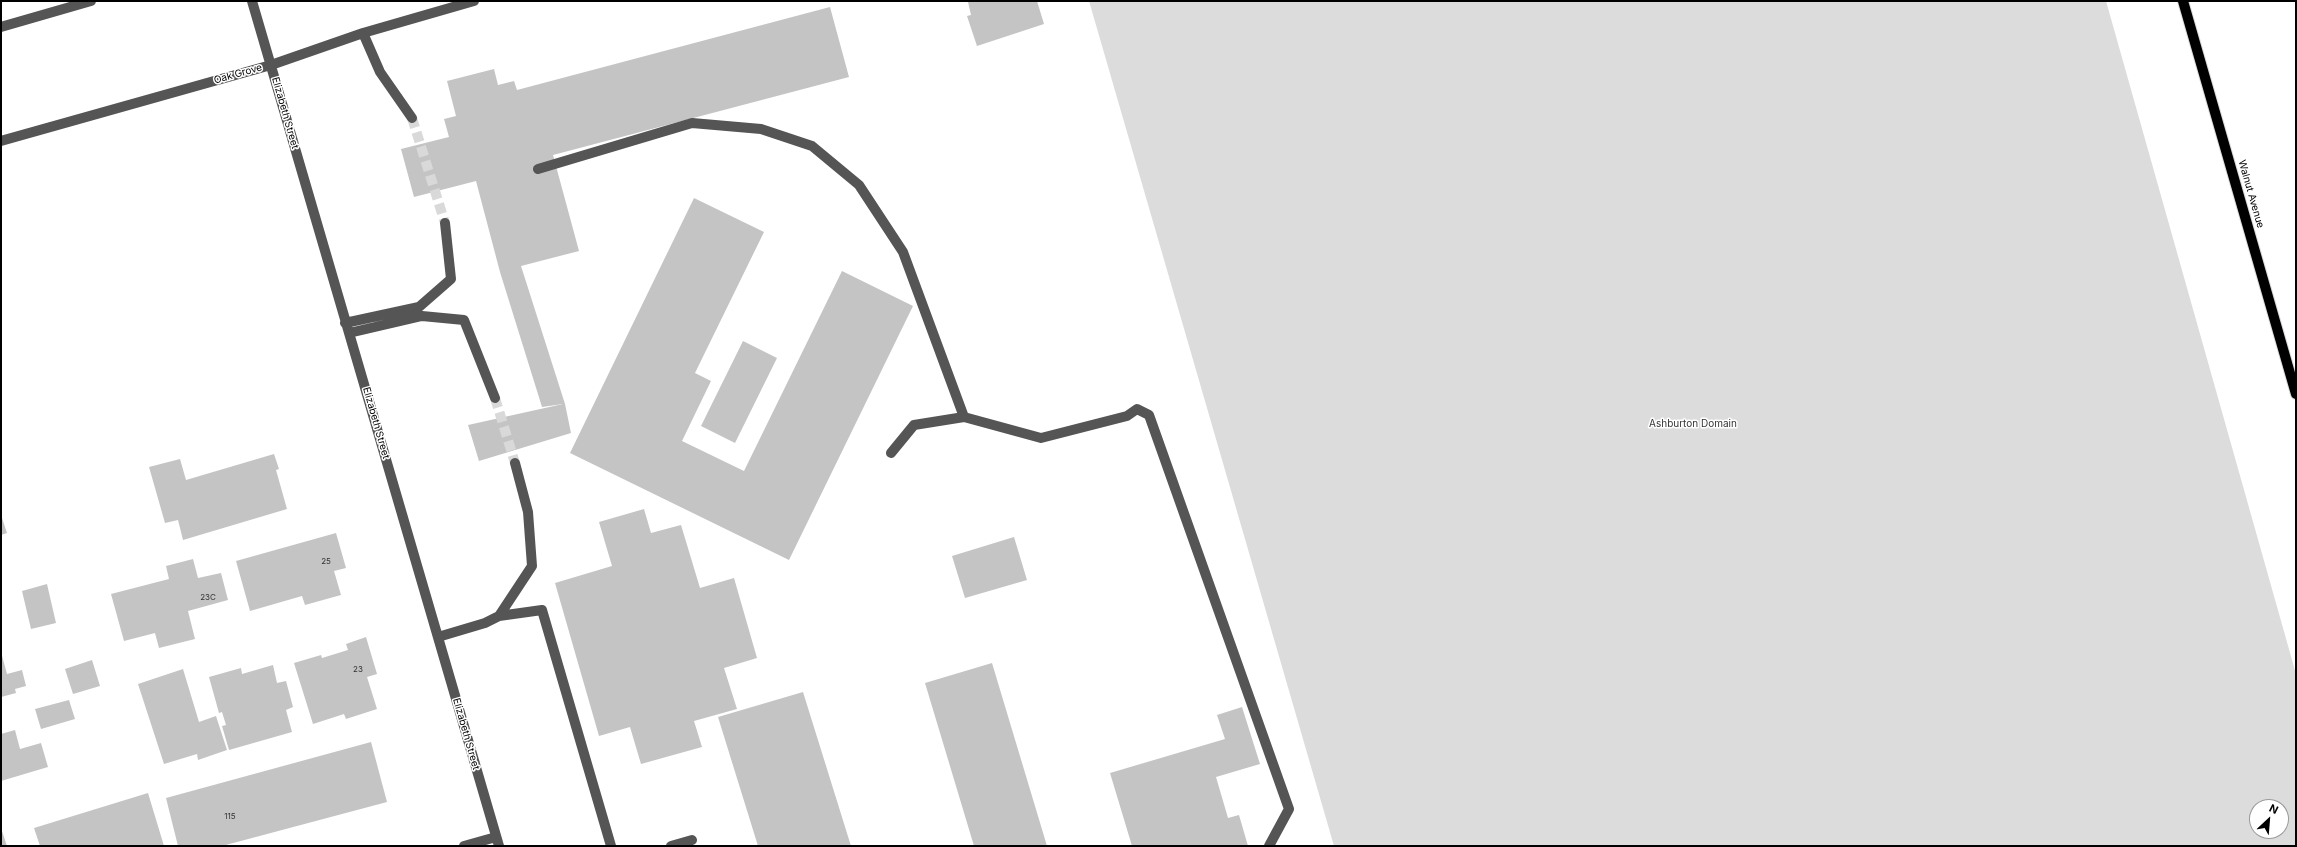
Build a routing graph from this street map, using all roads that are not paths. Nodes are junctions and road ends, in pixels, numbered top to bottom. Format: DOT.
graph roads {
  1 [pos="91,1"];
  2 [pos="252,1"];
  3 [pos="474,1"];
  4 [pos="2183,1"];
  5 [pos="1,27"];
  6 [pos="363,33"];
  7 [pos="271,65"];
  8 [pos="412,118"];
  9 [pos="1,141"];
  10 [pos="538,169"];
  11 [pos="445,223"];
  12 [pos="345,323"];
  13 [pos="349,333"];
  14 [pos="2296,394"];
  15 [pos="495,398"];
  16 [pos="964,417"];
  17 [pos="892,453"];
  18 [pos="515,463"];
  19 [pos="500,616"];
  20 [pos="438,637"];
  21 [pos="692,840"];
  22 [pos="498,841"];
  23 [pos="464,846"];
  24 [pos="611,846"];
  25 [pos="671,846"];
  26 [pos="1269,846"];
  1 -- 5 [label="street"];
  2 -- 7 [label="street, Elizabeth Street"];
  3 -- 6 [label="street, Oak Grove"];
  4 -- 14 [label="main road, Walnut Avenue"];
  6 -- 7 [label="street, Oak Grove"];
  6 -- 8 [label="street"];
  7 -- 9 [label="street, Oak Grove"];
  7 -- 12 [label="street, Elizabeth Street"];
  10 -- 16 [label="street"];
  11 -- 12 [label="street"];
  12 -- 13 [label="street, Elizabeth Street"];
  13 -- 15 [label="street"];
  13 -- 20 [label="street, Elizabeth Street"];
  16 -- 17 [label="street"];
  16 -- 26 [label="street"];
  18 -- 19 [label="street"];
  19 -- 20 [label="street"];
  19 -- 24 [label="street"];
  20 -- 22 [label="street, Elizabeth Street"];
  21 -- 25 [label="street"];
  22 -- 23 [label="street"];
}
